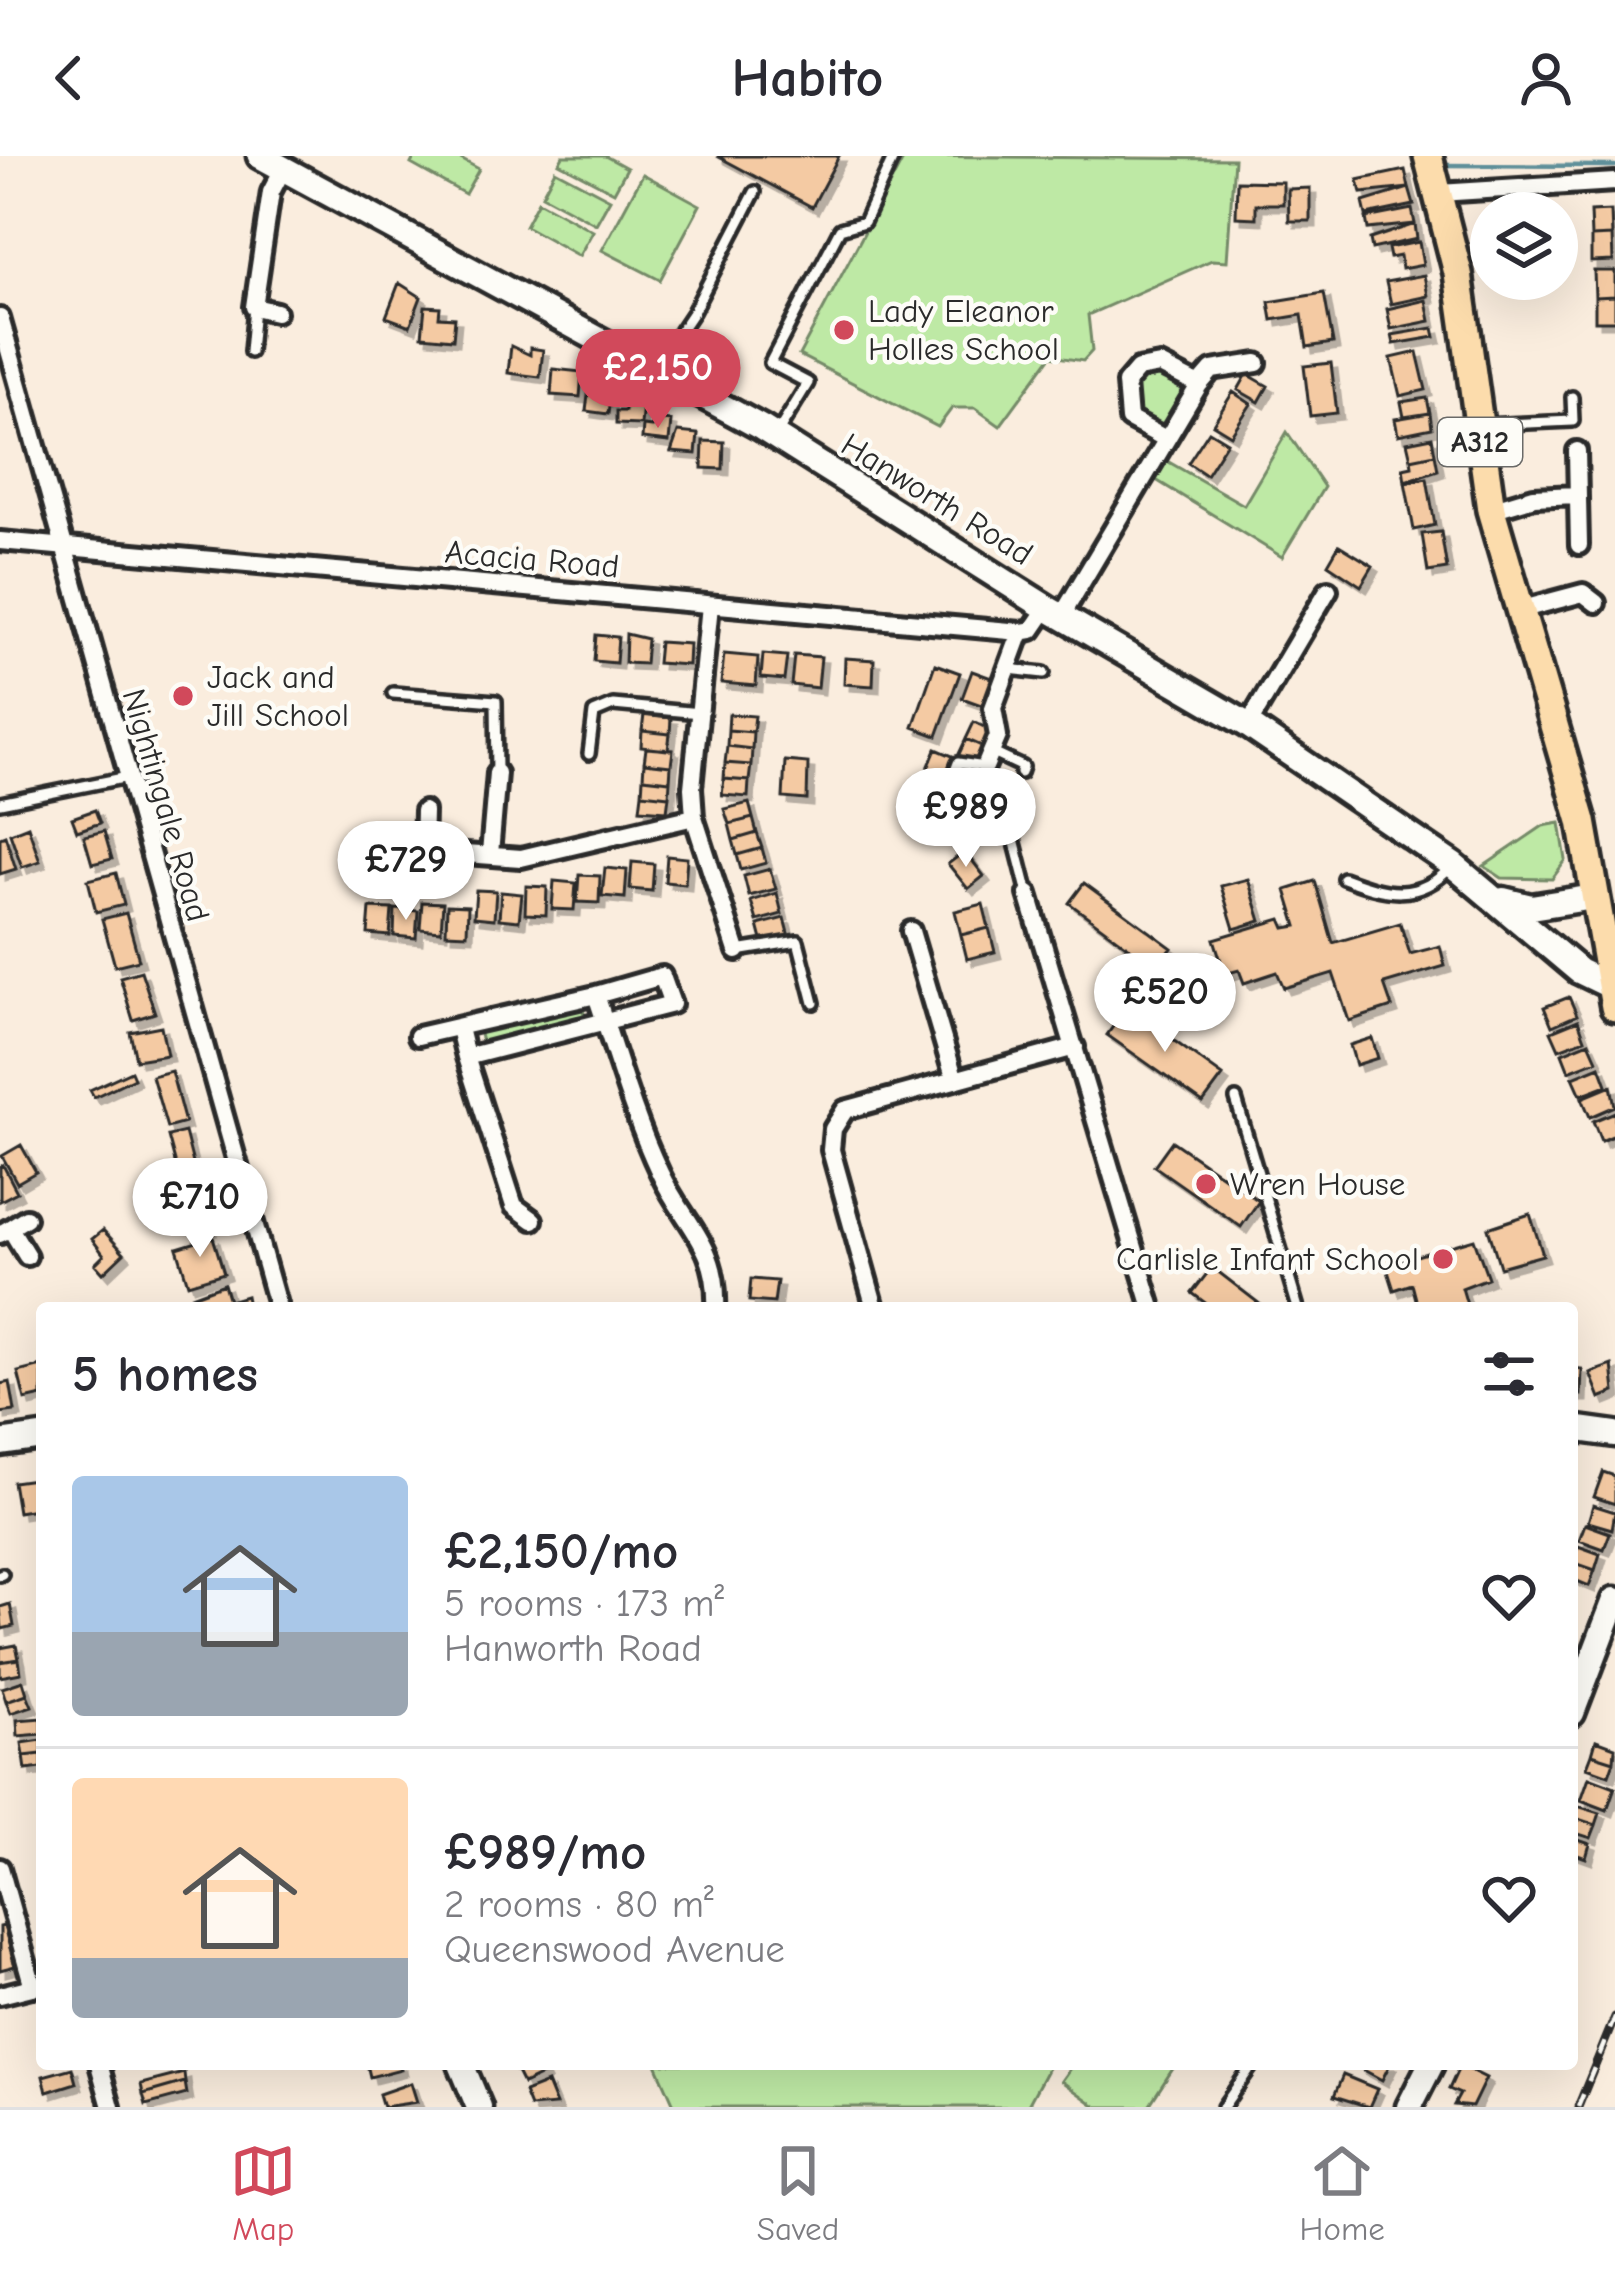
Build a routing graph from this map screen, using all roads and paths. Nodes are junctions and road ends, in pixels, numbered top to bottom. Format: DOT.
graph roads {
  1 [pos="260,156"];
  2 [pos="894,156"];
  3 [pos="1428,156"];
  4 [pos="283,169"];
  5 [pos="1615,182"];
  6 [pos="755,193"];
  7 [pos="1439,193"];
  8 [pos="254,308"];
  9 [pos="276,312"];
  10 [pos="0,318"];
  11 [pos="250,352"];
  12 [pos="1257,363"];
  13 [pos="656,369"];
  14 [pos="1199,385"];
  15 [pos="1572,397"];
  16 [pos="1478,425"];
  17 [pos="775,436"];
  18 [pos="1166,439"];
  19 [pos="1577,451"];
  20 [pos="1576,495"];
  21 [pos="1491,510"];
  22 [pos="0,541"];
  23 [pos="1579,545"];
  24 [pos="61,547"];
  25 [pos="1328,590"];
  26 [pos="1587,590"];
  27 [pos="710,605"];
  28 [pos="1519,610"];
  29 [pos="1054,612"];
  30 [pos="1021,632"];
  31 [pos="1008,669"];
  32 [pos="1044,673"];
  33 [pos="393,693"];
  34 [pos="700,713"];
  35 [pos="1248,725"];
  36 [pos="589,754"];
  37 [pos="988,759"];
  38 [pos="497,773"];
  39 [pos="1021,773"];
  40 [pos="953,776"];
  41 [pos="128,777"];
  42 [pos="0,803"];
  43 [pos="424,812"];
  44 [pos="694,818"];
  45 [pos="1012,831"];
  46 [pos="490,854"];
  47 [pos="1453,865"];
  48 [pos="1343,878"];
  49 [pos="1028,893"];
  50 [pos="1495,897"];
  51 [pos="1594,897"];
  52 [pos="911,931"];
  53 [pos="737,951"];
  54 [pos="596,995"];
  55 [pos="1611,996"];
  56 [pos="814,1003"];
  57 [pos="607,1025"];
  58 [pos="460,1028"];
  59 [pos="418,1036"];
  60 [pos="1076,1047"];
  61 [pos="466,1057"];
  62 [pos="954,1077"];
  63 [pos="1236,1099"];
  64 [pos="26,1217"];
  65 [pos="533,1220"];
  66 [pos="5,1231"];
  67 [pos="27,1256"];
  68 [pos="276,1302"];
  69 [pos="716,1302"];
  70 [pos="872,1302"];
  71 [pos="1149,1302"];
  72 [pos="1296,1302"];
  73 [pos="1578,1430"];
  74 [pos="1615,1433"];
  75 [pos="36,1438"];
  76 [pos="0,1443"];
  77 [pos="1615,1600"];
  78 [pos="1578,1697"];
  79 [pos="0,1868"];
  80 [pos="36,1980"];
  81 [pos="36,1986"];
  82 [pos="0,1995"];
  83 [pos="102,2070"];
  84 [pos="464,2070"];
  85 [pos="1249,2070"];
  86 [pos="1428,2070"];
  87 [pos="111,2107"];
  88 [pos="479,2107"];
  89 [pos="1222,2107"];
  90 [pos="1409,2107"];
  1 -- 4 [label="street, Hanworth Road"];
  2 -- 17 [label="lane"];
  3 -- 7 [label="main road, A312"];
  4 -- 8 [label="street"];
  4 -- 13 [label="street, Hanworth Road"];
  5 -- 7 [label="street"];
  6 -- 13 [label="lane"];
  7 -- 16 [label="main road, A312"];
  8 -- 9 [label="street"];
  8 -- 11 [label="lane"];
  10 -- 24 [label="street, Nightingale Road"];
  12 -- 14 [label="street"];
  13 -- 17 [label="street, Hanworth Road"];
  14 -- 18 [label="street"];
  14 -- 18 [label="street"];
  15 -- 16 [label="lane"];
  16 -- 21 [label="main road, A312"];
  17 -- 29 [label="street, Hanworth Road"];
  18 -- 29 [label="street"];
  19 -- 20 [label="street"];
  20 -- 21 [label="street"];
  20 -- 23 [label="street"];
  21 -- 28 [label="main road, A312"];
  22 -- 24 [label="street, Acacia Road"];
  24 -- 27 [label="street, Acacia Road"];
  24 -- 41 [label="street, Nightingale Road"];
  25 -- 35 [label="street"];
  26 -- 28 [label="street"];
  27 -- 30 [label="street, Acacia Road"];
  27 -- 34 [label="street"];
  28 -- 51 [label="main road, A312"];
  29 -- 30 [label="street"];
  29 -- 35 [label="street, Hanworth Road"];
  30 -- 31 [label="street"];
  31 -- 32 [label="lane"];
  31 -- 37 [label="street"];
  33 -- 38 [label="lane"];
  34 -- 36 [label="lane"];
  34 -- 44 [label="street"];
  35 -- 47 [label="street, Hanworth Road"];
  37 -- 39 [label="lane"];
  37 -- 40 [label="lane"];
  38 -- 46 [label="street"];
  41 -- 42 [label="lane"];
  41 -- 68 [label="street, Nightingale Road"];
  43 -- 46 [label="street"];
  44 -- 46 [label="street"];
  44 -- 53 [label="street"];
  45 -- 49 [label="lane"];
  47 -- 48 [label="lane"];
  47 -- 50 [label="street, Hanworth Road"];
  49 -- 60 [label="street"];
  50 -- 51 [label="street"];
  50 -- 55 [label="street, Hanworth Road"];
  51 -- 55 [label="main road, A312"];
  52 -- 62 [label="street"];
  53 -- 56 [label="lane"];
  54 -- 57 [label="street"];
  54 -- 57 [label="street"];
  54 -- 58 [label="street"];
  57 -- 61 [label="street"];
  57 -- 69 [label="street"];
  58 -- 59 [label="street"];
  58 -- 61 [label="street"];
  60 -- 62 [label="street"];
  60 -- 71 [label="street"];
  61 -- 65 [label="street"];
  62 -- 70 [label="street"];
  63 -- 72 [label="lane"];
  64 -- 66 [label="street"];
  66 -- 67 [label="street"];
  73 -- 74 [label="street"];
  75 -- 76 [label="street"];
  77 -- 78 [label="street"];
  79 -- 80 [label="street"];
  81 -- 82 [label="street"];
  83 -- 87 [label="street"];
  84 -- 88 [label="street"];
  85 -- 89 [label="lane"];
  86 -- 90 [label="street"];
}
